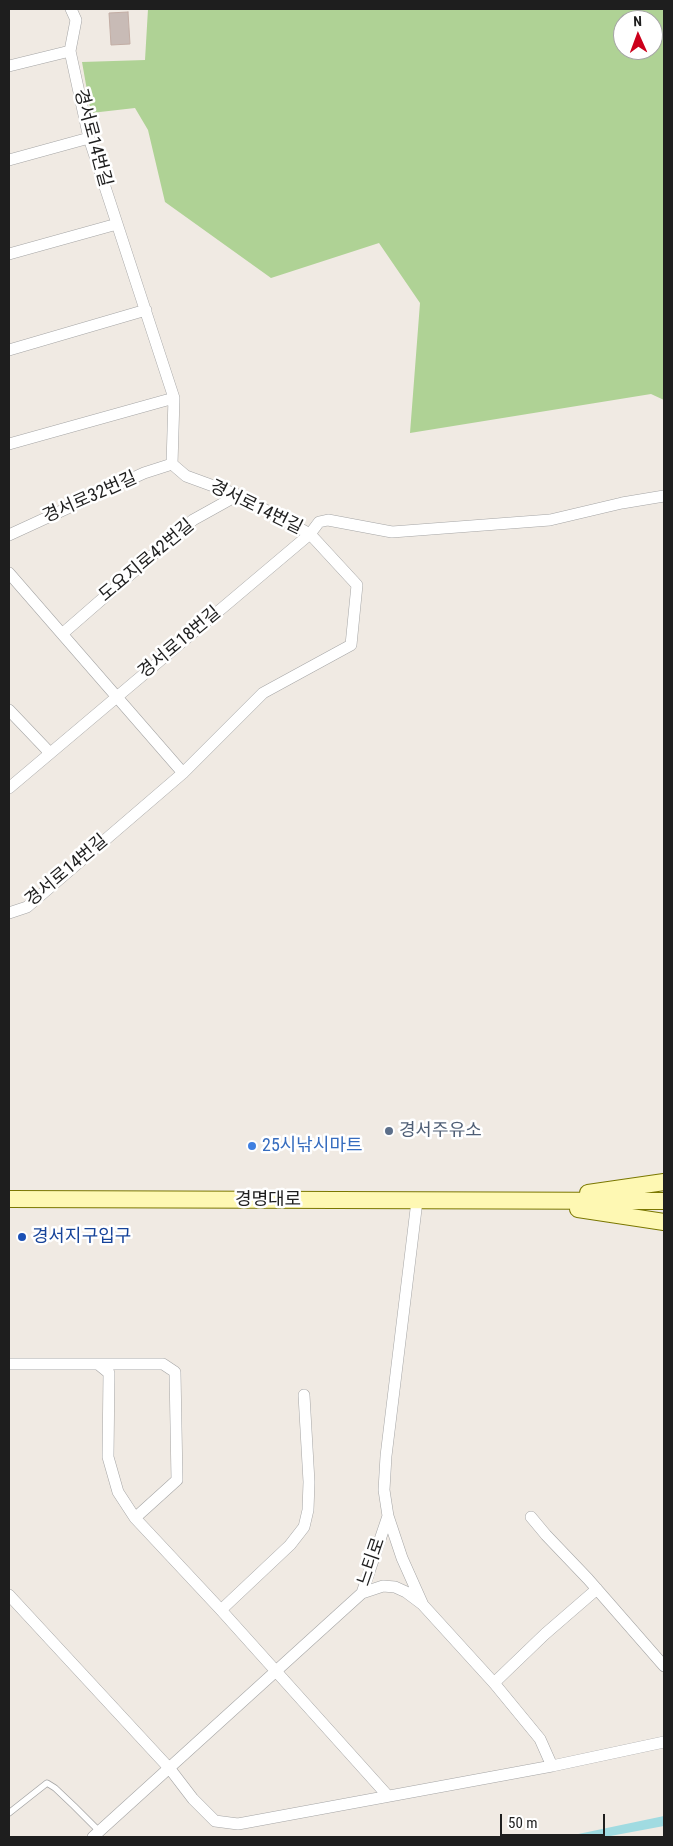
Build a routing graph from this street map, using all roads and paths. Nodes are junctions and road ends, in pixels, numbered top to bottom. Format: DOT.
graph roads {
  1 [pos="71,9"];
  2 [pos="70,51"];
  3 [pos="9,66"];
  4 [pos="90,138"];
  5 [pos="9,160"];
  6 [pos="117,224"];
  7 [pos="9,254"];
  8 [pos="146,310"];
  9 [pos="9,350"];
  10 [pos="174,398"];
  11 [pos="9,444"];
  12 [pos="172,464"];
  13 [pos="238,495"];
  14 [pos="664,496"];
  15 [pos="310,534"];
  16 [pos="9,535"];
  17 [pos="9,573"];
  18 [pos="62,634"];
  19 [pos="117,697"];
  20 [pos="9,710"];
  21 [pos="50,753"];
  22 [pos="183,773"];
  23 [pos="9,788"];
  24 [pos="9,913"];
  25 [pos="664,1182"];
  26 [pos="9,1200"];
  27 [pos="417,1201"];
  28 [pos="664,1201"];
  29 [pos="527,1202"];
  30 [pos="664,1222"];
  31 [pos="9,1364"];
  32 [pos="98,1364"];
  33 [pos="304,1395"];
  34 [pos="388,1516"];
  35 [pos="531,1517"];
  36 [pos="135,1518"];
  37 [pos="597,1589"];
  38 [pos="362,1593"];
  39 [pos="9,1595"];
  40 [pos="423,1605"];
  41 [pos="222,1610"];
  42 [pos="664,1666"];
  43 [pos="276,1671"];
  44 [pos="494,1683"];
  45 [pos="664,1742"];
  46 [pos="552,1766"];
  47 [pos="170,1769"];
  48 [pos="388,1796"];
  49 [pos="9,1813"];
  50 [pos="96,1834"];
  1 -- 2 [label="street, 경서로14번길"];
  2 -- 3 [label="street"];
  2 -- 4 [label="street, 경서로14번길"];
  4 -- 5 [label="street"];
  4 -- 6 [label="street, 경서로14번길"];
  6 -- 7 [label="street"];
  6 -- 8 [label="street, 경서로14번길"];
  8 -- 9 [label="street"];
  8 -- 10 [label="street, 경서로14번길"];
  10 -- 11 [label="street"];
  10 -- 12 [label="street, 경서로14번길"];
  12 -- 13 [label="street, 경서로14번길"];
  12 -- 16 [label="street, 경서로32번길"];
  13 -- 15 [label="street, 경서로14번길"];
  13 -- 18 [label="street, 도요지로42번길"];
  14 -- 15 [label="street, 경서로18번길"];
  15 -- 19 [label="street, 경서로18번길"];
  15 -- 22 [label="street, 경서로14번길"];
  17 -- 18 [label="street"];
  18 -- 19 [label="street"];
  19 -- 21 [label="street, 경서로18번길"];
  19 -- 22 [label="street"];
  20 -- 21 [label="street"];
  21 -- 23 [label="street, 경서로18번길"];
  22 -- 24 [label="street, 경서로14번길"];
  25 -- 29 [label="main road, 경명대로"];
  26 -- 27 [label="main road, 경명대로"];
  27 -- 29 [label="main road, 경명대로"];
  27 -- 34 [label="street, 느티로"];
  28 -- 29 [label="main road, 경명대로"];
  29 -- 30 [label="main road, 경명대로"];
  31 -- 32 [label="street"];
  32 -- 36 [label="street"];
  32 -- 36 [label="street"];
  33 -- 41 [label="street"];
  34 -- 38 [label="street, 느티로"];
  34 -- 40 [label="street"];
  35 -- 37 [label="street"];
  36 -- 41 [label="street"];
  37 -- 42 [label="street"];
  37 -- 44 [label="street"];
  38 -- 40 [label="street"];
  38 -- 43 [label="street, 느티로"];
  39 -- 47 [label="street"];
  40 -- 44 [label="street"];
  41 -- 43 [label="street"];
  43 -- 47 [label="street, 느티로"];
  43 -- 48 [label="street"];
  44 -- 46 [label="street"];
  45 -- 46 [label="street"];
  46 -- 48 [label="street"];
  47 -- 48 [label="street"];
  47 -- 50 [label="street, 느티로"];
  49 -- 50 [label="lane"];
}
